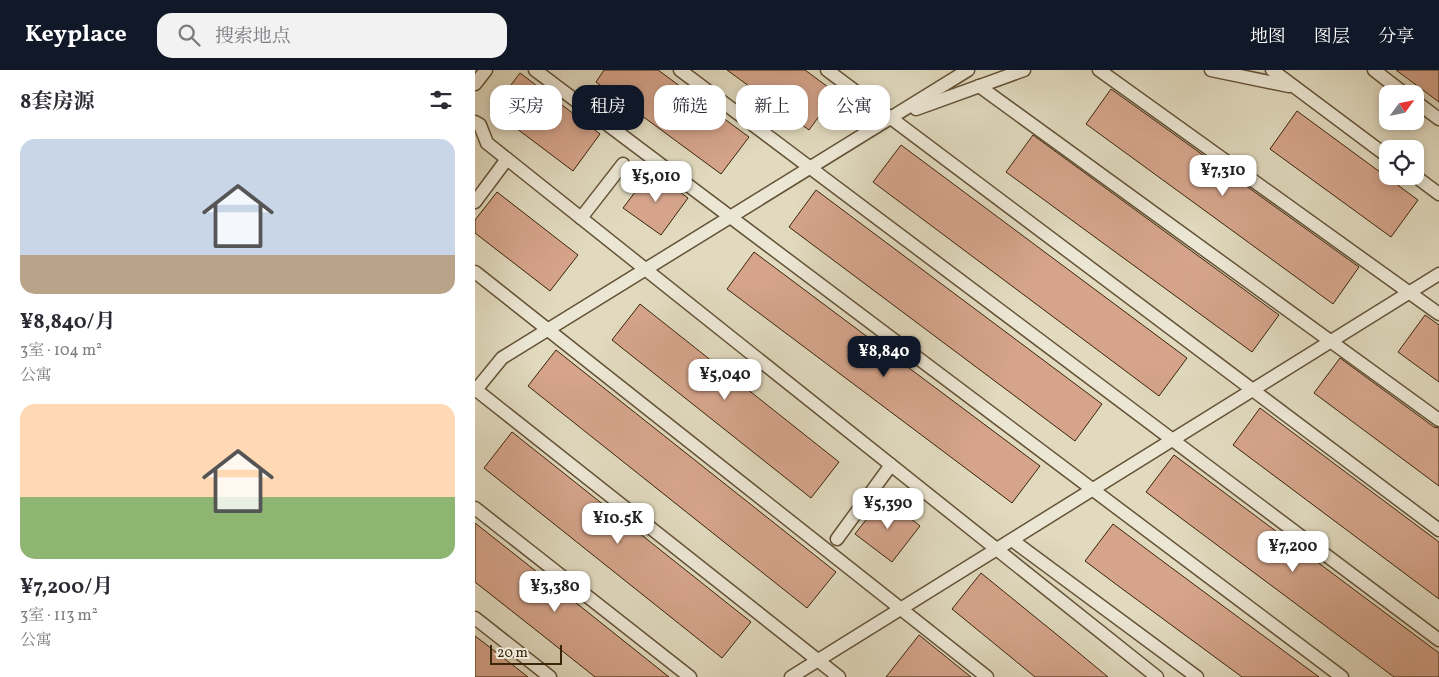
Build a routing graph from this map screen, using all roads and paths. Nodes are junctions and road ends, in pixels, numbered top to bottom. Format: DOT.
graph roads {
  1 [pos="486,70"];
  2 [pos="535,70"];
  3 [pos="681,70"];
  4 [pos="827,70"];
  5 [pos="1024,70"];
  6 [pos="1099,70"];
  7 [pos="1211,70"];
  8 [pos="1272,70"];
  9 [pos="1374,70"];
  10 [pos="966,71"];
  11 [pos="475,84"];
  12 [pos="1393,85"];
  13 [pos="979,86"];
  14 [pos="1294,87"];
  15 [pos="1424,108"];
  16 [pos="891,118"];
  17 [pos="1439,119"];
  18 [pos="475,122"];
  19 [pos="481,144"];
  20 [pos="1379,150"];
  21 [pos="507,159"];
  22 [pos="623,164"];
  23 [pos="811,168"];
  24 [pos="1424,183"];
  25 [pos="1439,194"];
  26 [pos="475,202"];
  27 [pos="731,217"];
  28 [pos="581,218"];
  29 [pos="646,270"];
  30 [pos="475,272"];
  31 [pos="1439,274"];
  32 [pos="1409,292"];
  33 [pos="1439,314"];
  34 [pos="548,330"];
  35 [pos="1331,341"];
  36 [pos="475,390"];
  37 [pos="1252,390"];
  38 [pos="1439,420"];
  39 [pos="1173,440"];
  40 [pos="891,465"];
  41 [pos="1093,489"];
  42 [pos="475,508"];
  43 [pos="1439,530"];
  44 [pos="837,539"];
  45 [pos="1012,540"];
  46 [pos="997,549"];
  47 [pos="901,609"];
  48 [pos="475,618"];
  49 [pos="1439,640"];
  50 [pos="818,660"];
  51 [pos="550,677"];
  52 [pos="690,677"];
  53 [pos="791,677"];
  54 [pos="839,677"];
  55 [pos="987,677"];
  56 [pos="1157,677"];
  57 [pos="1197,677"];
  58 [pos="1342,677"];
  1 -- 11 [label="lane"];
  2 -- 27 [label="lane"];
  3 -- 23 [label="lane"];
  4 -- 16 [label="lane"];
  5 -- 13 [label="lane"];
  6 -- 32 [label="lane"];
  7 -- 14 [label="lane"];
  8 -- 14 [label="lane"];
  9 -- 12 [label="lane"];
  10 -- 16 [label="lane"];
  13 -- 16 [label="lane"];
  13 -- 35 [label="lane"];
  14 -- 20 [label="lane"];
  15 -- 17 [label="lane"];
  16 -- 23 [label="lane"];
  16 -- 37 [label="lane"];
  18 -- 19 [label="lane"];
  19 -- 21 [label="lane"];
  21 -- 26 [label="lane"];
  21 -- 28 [label="lane"];
  22 -- 28 [label="lane"];
  23 -- 27 [label="lane"];
  23 -- 39 [label="lane"];
  24 -- 25 [label="lane"];
  27 -- 29 [label="lane"];
  27 -- 41 [label="lane"];
  28 -- 29 [label="lane"];
  29 -- 34 [label="lane"];
  29 -- 40 [label="lane"];
  30 -- 34 [label="lane"];
  31 -- 32 [label="lane"];
  32 -- 33 [label="lane"];
  32 -- 35 [label="lane"];
  34 -- 36 [label="lane"];
  34 -- 47 [label="lane"];
  35 -- 37 [label="lane"];
  35 -- 38 [label="lane"];
  36 -- 50 [label="lane"];
  37 -- 39 [label="lane"];
  37 -- 43 [label="lane"];
  39 -- 41 [label="lane"];
  39 -- 49 [label="lane"];
  40 -- 44 [label="lane"];
  40 -- 46 [label="lane"];
  41 -- 45 [label="lane"];
  41 -- 58 [label="lane"];
  42 -- 52 [label="lane"];
  45 -- 46 [label="lane"];
  45 -- 57 [label="lane"];
  46 -- 47 [label="lane"];
  46 -- 56 [label="lane"];
  47 -- 50 [label="lane"];
  47 -- 55 [label="lane"];
  48 -- 51 [label="lane"];
  50 -- 53 [label="lane"];
  50 -- 54 [label="lane"];
}
